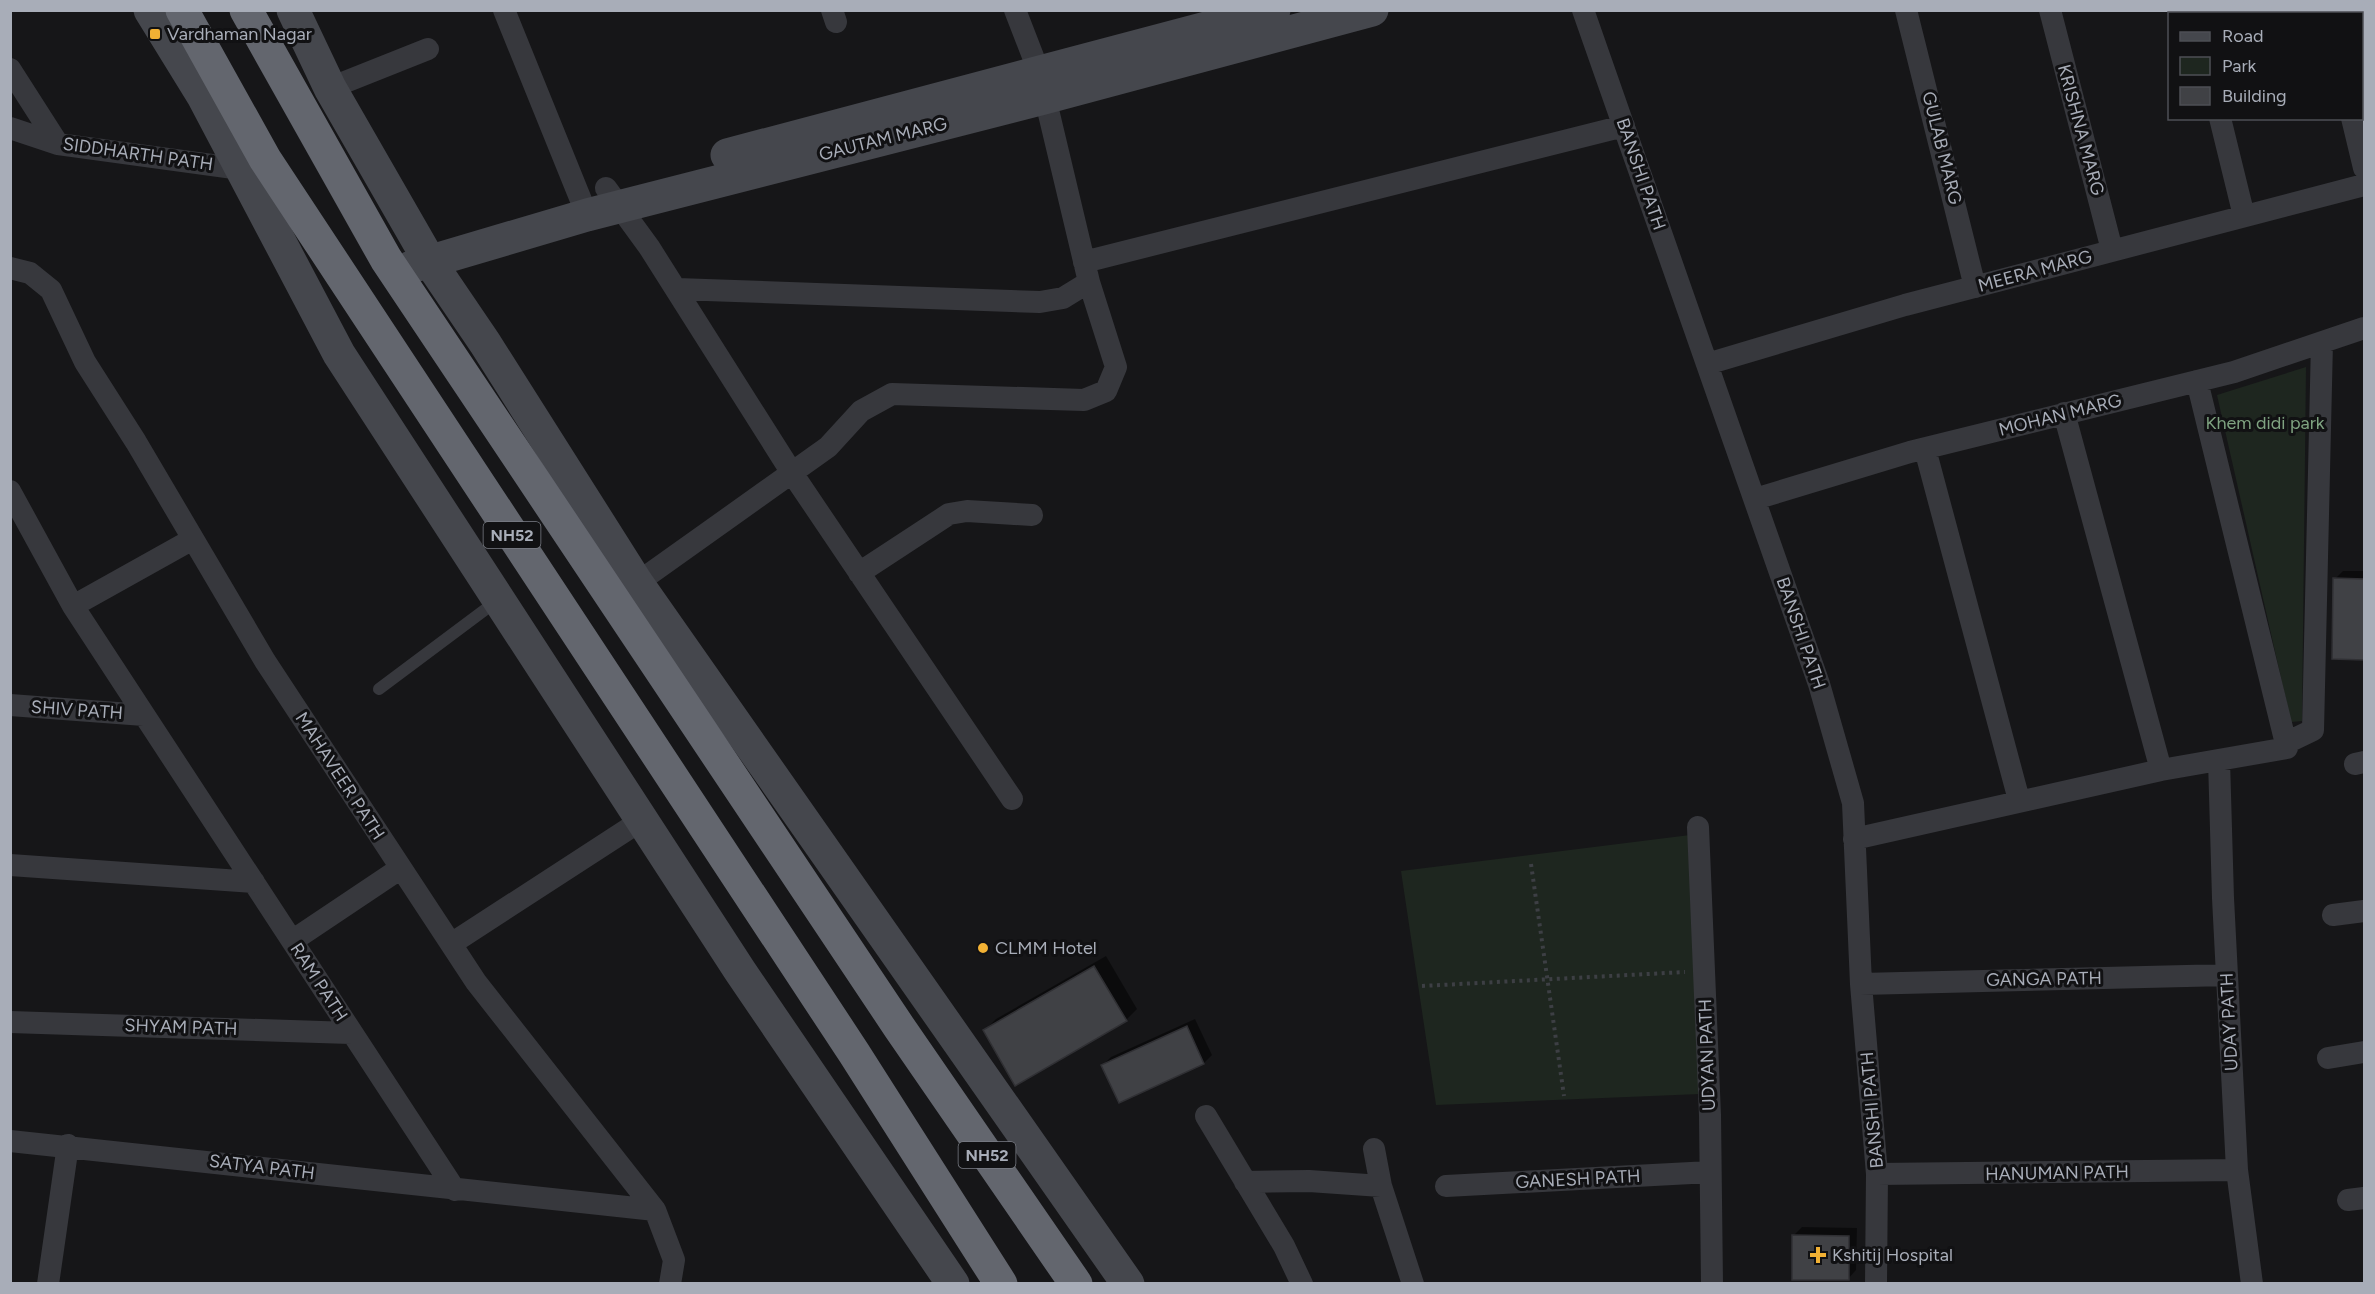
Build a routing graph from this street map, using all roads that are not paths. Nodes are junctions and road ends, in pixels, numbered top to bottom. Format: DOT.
graph roads {
  1 [pos="150,10"];
  2 [pos="182,10"];
  3 [pos="246,10"];
  4 [pos="293,10"];
  5 [pos="504,10"];
  6 [pos="1016,10"];
  7 [pos="1274,10"];
  8 [pos="1372,10"];
  9 [pos="1583,10"];
  10 [pos="1906,10"];
  11 [pos="2050,10"];
  12 [pos="428,50"];
  13 [pos="10,69"];
  14 [pos="1041,85"];
  15 [pos="330,88"];
  16 [pos="2220,120"];
  17 [pos="2352,120"];
  18 [pos="1624,126"];
  19 [pos="10,128"];
  20 [pos="58,144"];
  21 [pos="253,164"];
  22 [pos="2364,168"];
  23 [pos="2364,185"];
  24 [pos="597,201"];
  25 [pos="2244,216"];
  26 [pos="2112,250"];
  27 [pos="424,252"];
  28 [pos="388,262"];
  29 [pos="10,268"];
  30 [pos="1086,272"];
  31 [pos="1975,286"];
  32 [pos="677,289"];
  33 [pos="2364,328"];
  34 [pos="2322,342"];
  35 [pos="1707,364"];
  36 [pos="2197,381"];
  37 [pos="2064,413"];
  38 [pos="1925,449"];
  39 [pos="792,473"];
  40 [pos="10,491"];
  41 [pos="1755,499"];
  42 [pos="1032,515"];
  43 [pos="193,540"];
  44 [pos="859,573"];
  45 [pos="637,583"];
  46 [pos="498,600"];
  47 [pos="73,606"];
  48 [pos="379,690"];
  49 [pos="10,705"];
  50 [pos="144,715"];
  51 [pos="2286,743"];
  52 [pos="2219,760"];
  53 [pos="2161,770"];
  54 [pos="1012,800"];
  55 [pos="2019,800"];
  56 [pos="642,820"];
  57 [pos="1698,827"];
  58 [pos="1854,839"];
  59 [pos="10,865"];
  60 [pos="401,868"];
  61 [pos="254,882"];
  62 [pos="2364,911"];
  63 [pos="2333,915"];
  64 [pos="292,941"];
  65 [pos="451,944"];
  66 [pos="2227,975"];
  67 [pos="1861,984"];
  68 [pos="10,1022"];
  69 [pos="351,1033"];
  70 [pos="2364,1052"];
  71 [pos="2328,1058"];
  72 [pos="1206,1116"];
  73 [pos="10,1141"];
  74 [pos="68,1145"];
  75 [pos="1374,1149"];
  76 [pos="2237,1170"];
  77 [pos="1710,1172"];
  78 [pos="1877,1174"];
  79 [pos="1245,1182"];
  80 [pos="1381,1186"];
  81 [pos="1446,1186"];
  82 [pos="455,1190"];
  83 [pos="655,1210"];
  84 [pos="48,1284"];
  85 [pos="670,1284"];
  86 [pos="953,1284"];
  87 [pos="1001,1284"];
  88 [pos="1076,1284"];
  89 [pos="1128,1284"];
  90 [pos="1302,1284"];
  91 [pos="1413,1284"];
  92 [pos="1712,1284"];
  93 [pos="1876,1284"];
  94 [pos="2252,1284"];
  1 -- 21 [label="street"];
  2 -- 21 [label="highway, NH52"];
  3 -- 28 [label="highway, NH52"];
  4 -- 15 [label="street"];
  5 -- 24 [label="street"];
  6 -- 14 [label="street"];
  7 -- 14 [label="street"];
  8 -- 14 [label="street, GAUTAM MARG"];
  9 -- 18 [label="street, BANSHI PATH"];
  10 -- 31 [label="street, GULAB MARG"];
  11 -- 26 [label="street, KRISHNA MARG"];
  12 -- 15 [label="street"];
  13 -- 20 [label="street"];
  14 -- 24 [label="street, GAUTAM MARG"];
  14 -- 30 [label="street"];
  15 -- 27 [label="street"];
  16 -- 25 [label="street"];
  17 -- 22 [label="street"];
  18 -- 30 [label="street"];
  18 -- 35 [label="street, BANSHI PATH"];
  19 -- 20 [label="street, SIDDHARTH PATH"];
  20 -- 21 [label="street, SIDDHARTH PATH"];
  21 -- 46 [label="street"];
  21 -- 87 [label="highway, NH52"];
  23 -- 25 [label="street, MEERA MARG"];
  24 -- 27 [label="street, GAUTAM MARG"];
  24 -- 32 [label="street"];
  25 -- 26 [label="street, MEERA MARG"];
  26 -- 31 [label="street, MEERA MARG"];
  27 -- 28 [label="street, GAUTAM MARG"];
  27 -- 45 [label="street"];
  28 -- 88 [label="highway, NH52"];
  29 -- 43 [label="street, MAHAVEER PATH"];
  30 -- 32 [label="street"];
  30 -- 39 [label="street"];
  31 -- 35 [label="street, MEERA MARG"];
  32 -- 39 [label="street"];
  33 -- 34 [label="street, MOHAN MARG"];
  34 -- 36 [label="street, MOHAN MARG"];
  34 -- 51 [label="street"];
  35 -- 41 [label="street, BANSHI PATH"];
  36 -- 37 [label="street, MOHAN MARG"];
  36 -- 51 [label="street"];
  37 -- 38 [label="street, MOHAN MARG"];
  37 -- 53 [label="street"];
  38 -- 41 [label="street, MOHAN MARG"];
  38 -- 55 [label="street"];
  39 -- 44 [label="street"];
  39 -- 45 [label="street"];
  40 -- 47 [label="street, RAM PATH"];
  41 -- 58 [label="street, BANSHI PATH"];
  42 -- 44 [label="street"];
  43 -- 47 [label="street"];
  43 -- 60 [label="street, MAHAVEER PATH"];
  44 -- 54 [label="street"];
  45 -- 89 [label="street"];
  46 -- 48 [label="lane"];
  46 -- 56 [label="street"];
  47 -- 50 [label="street, RAM PATH"];
  49 -- 50 [label="street, SHIV PATH"];
  50 -- 61 [label="street, RAM PATH"];
  51 -- 52 [label="street"];
  52 -- 53 [label="street"];
  52 -- 66 [label="street, UDAY PATH"];
  53 -- 55 [label="street"];
  55 -- 58 [label="street"];
  56 -- 65 [label="street"];
  56 -- 86 [label="street"];
  57 -- 77 [label="street, UDYAN PATH"];
  58 -- 67 [label="street, BANSHI PATH"];
  59 -- 61 [label="street"];
  60 -- 64 [label="street"];
  60 -- 65 [label="street, MAHAVEER PATH"];
  61 -- 64 [label="street, RAM PATH"];
  62 -- 63 [label="street"];
  64 -- 69 [label="street, RAM PATH"];
  65 -- 83 [label="street, MAHAVEER PATH"];
  66 -- 67 [label="street, GANGA PATH"];
  66 -- 76 [label="street, UDAY PATH"];
  67 -- 78 [label="street, BANSHI PATH"];
  68 -- 69 [label="street, SHYAM PATH"];
  69 -- 82 [label="street, RAM PATH"];
  70 -- 71 [label="street"];
  72 -- 79 [label="street"];
  73 -- 74 [label="street, SATYA PATH"];
  74 -- 82 [label="street, SATYA PATH"];
  74 -- 84 [label="street"];
  75 -- 80 [label="street"];
  76 -- 78 [label="street, HANUMAN PATH"];
  76 -- 94 [label="street, UDAY PATH"];
  77 -- 81 [label="street, GANESH PATH"];
  77 -- 92 [label="street, UDYAN PATH"];
  78 -- 93 [label="street, BANSHI PATH"];
  79 -- 80 [label="street"];
  79 -- 90 [label="street"];
  80 -- 91 [label="street"];
  82 -- 83 [label="street"];
  83 -- 85 [label="street, MAHAVEER PATH"];
}
